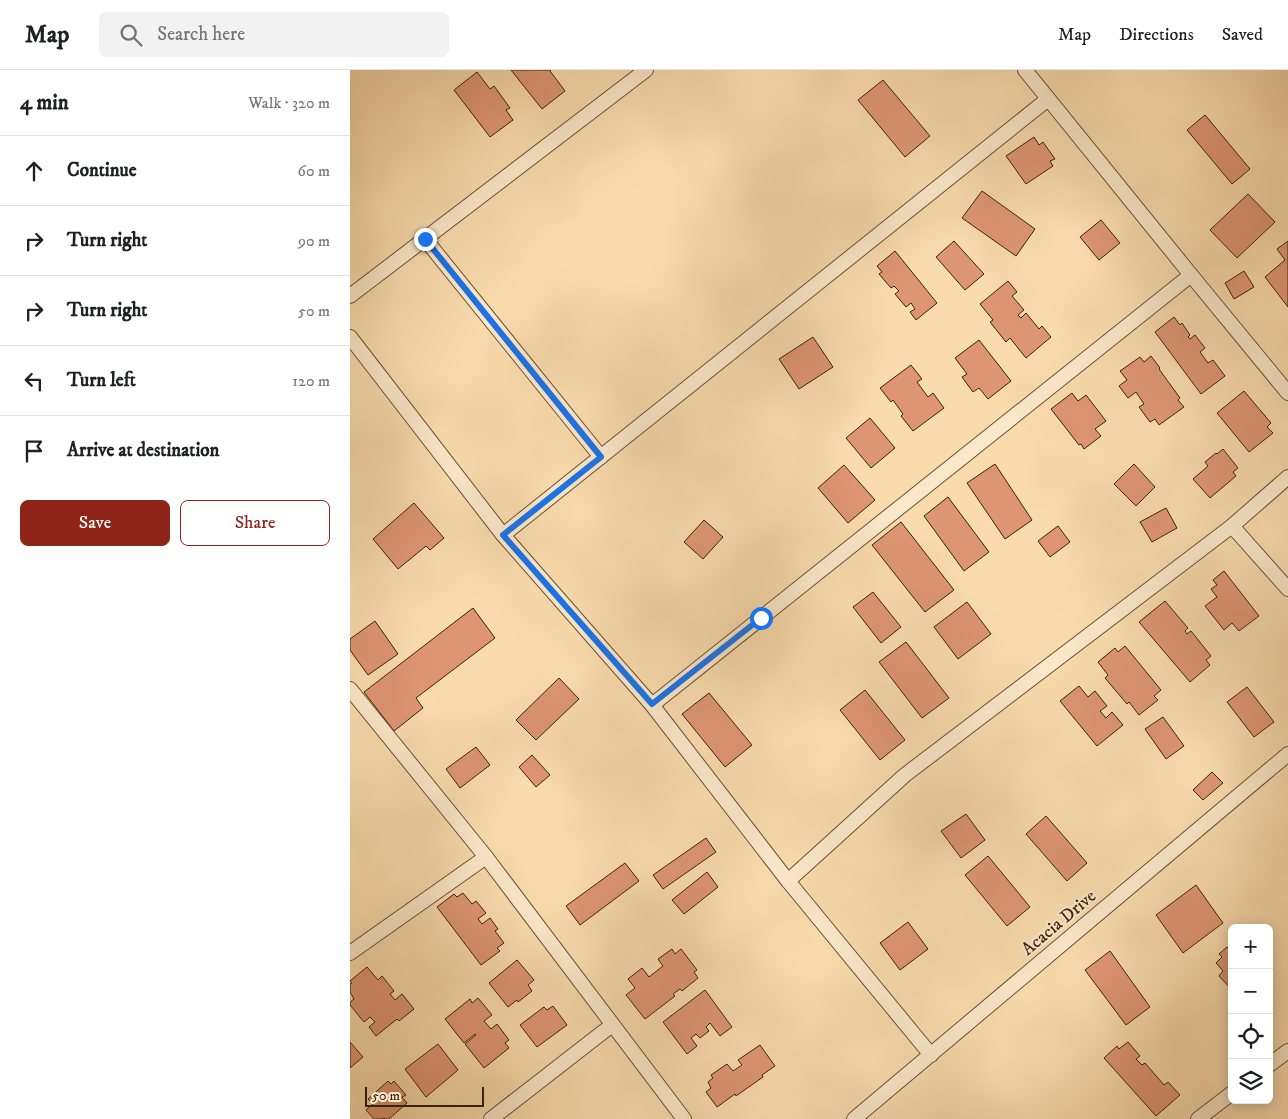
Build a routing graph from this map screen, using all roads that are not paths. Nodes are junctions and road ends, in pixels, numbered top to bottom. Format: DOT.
graph roads {
  1 [pos="646,70"];
  2 [pos="1025,70"];
  3 [pos="1048,99"];
  4 [pos="425,239"];
  5 [pos="1191,275"];
  6 [pos="350,296"];
  7 [pos="350,337"];
  8 [pos="1288,393"];
  9 [pos="601,457"];
  10 [pos="1288,477"];
  11 [pos="1232,526"];
  12 [pos="503,535"];
  13 [pos="1288,589"];
  14 [pos="350,689"];
  15 [pos="652,704"];
  16 [pos="1288,754"];
  17 [pos="486,857"];
  18 [pos="788,881"];
  19 [pos="350,953"];
  20 [pos="612,1025"];
  21 [pos="1288,1051"];
  22 [pos="931,1055"];
  23 [pos="1273,1062"];
  24 [pos="1228,1096"];
  25 [pos="491,1119"];
  26 [pos="684,1119"];
  27 [pos="854,1119"];
  28 [pos="1198,1119"];
  1 -- 4 [label="street"];
  2 -- 3 [label="street"];
  3 -- 5 [label="street"];
  3 -- 9 [label="street"];
  4 -- 6 [label="street"];
  4 -- 9 [label="street"];
  5 -- 8 [label="street"];
  5 -- 15 [label="street"];
  7 -- 12 [label="street"];
  9 -- 12 [label="street"];
  10 -- 11 [label="street"];
  11 -- 13 [label="street"];
  11 -- 18 [label="street"];
  12 -- 15 [label="street"];
  14 -- 17 [label="street"];
  15 -- 18 [label="street"];
  16 -- 22 [label="street, Acacia Drive"];
  17 -- 19 [label="street"];
  17 -- 20 [label="street"];
  18 -- 22 [label="street"];
  20 -- 25 [label="street"];
  20 -- 26 [label="street"];
  21 -- 23 [label="street"];
  22 -- 27 [label="street, Acacia Drive"];
  24 -- 28 [label="street"];
}
